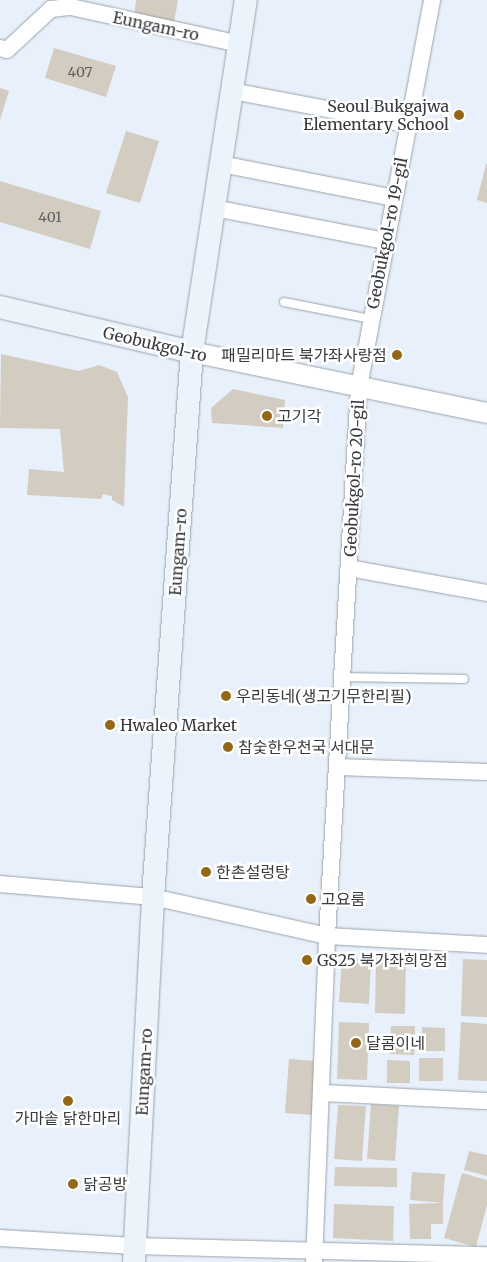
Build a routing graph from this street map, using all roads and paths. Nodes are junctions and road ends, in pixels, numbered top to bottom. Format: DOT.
graph roads {
  1 [pos="246,0"];
  2 [pos="432,0"];
  3 [pos="239,44"];
  4 [pos="0,48"];
  5 [pos="232,91"];
  6 [pos="408,124"];
  7 [pos="221,164"];
  8 [pos="394,198"];
  9 [pos="214,208"];
  10 [pos="386,241"];
  11 [pos="284,302"];
  12 [pos="0,307"];
  13 [pos="371,319"];
  14 [pos="192,352"];
  15 [pos="359,387"];
  16 [pos="487,413"];
  17 [pos="348,568"];
  18 [pos="487,592"];
  19 [pos="342,677"];
  20 [pos="464,679"];
  21 [pos="337,766"];
  22 [pos="487,772"];
  23 [pos="0,884"];
  24 [pos="153,897"];
  25 [pos="327,936"];
  26 [pos="487,945"];
  27 [pos="321,1093"];
  28 [pos="487,1101"];
  29 [pos="0,1238"];
  30 [pos="135,1254"];
  31 [pos="487,1255"];
  32 [pos="314,1256"];
  1 -- 3 [label="main road, Eungam-ro"];
  2 -- 6 [label="street, Geobukgol-ro 19-gil"];
  3 -- 4 [label="street, Eungam-ro"];
  3 -- 5 [label="main road, Eungam-ro"];
  5 -- 6 [label="street"];
  5 -- 7 [label="main road, Eungam-ro"];
  6 -- 8 [label="street, Geobukgol-ro 19-gil"];
  7 -- 8 [label="street"];
  7 -- 9 [label="main road, Eungam-ro"];
  8 -- 10 [label="street, Geobukgol-ro 19-gil"];
  9 -- 10 [label="street"];
  9 -- 14 [label="main road, Eungam-ro"];
  10 -- 13 [label="street, Geobukgol-ro 19-gil"];
  11 -- 13 [label="lane, Geobukgol-ro 19-gil"];
  12 -- 14 [label="main road, Geobukgol-ro"];
  13 -- 15 [label="street, Geobukgol-ro 19-gil"];
  14 -- 15 [label="street, Geobukgol-ro"];
  14 -- 24 [label="main road, Eungam-ro"];
  15 -- 16 [label="street, Geobukgol-ro"];
  15 -- 17 [label="street, Geobukgol-ro 20-gil"];
  17 -- 18 [label="street, Geobukgol-ro 20-gil"];
  17 -- 19 [label="street, Geobukgol-ro 20-gil"];
  19 -- 20 [label="lane"];
  19 -- 21 [label="street, Geobukgol-ro 20-gil"];
  21 -- 22 [label="street"];
  21 -- 25 [label="street, Geobukgol-ro 20-gil"];
  23 -- 24 [label="street"];
  24 -- 25 [label="street"];
  24 -- 30 [label="main road, Eungam-ro"];
  25 -- 26 [label="street"];
  25 -- 27 [label="street, Geobukgol-ro 20-gil"];
  27 -- 28 [label="street"];
  27 -- 32 [label="street, Geobukgol-ro 20-gil"];
  29 -- 30 [label="street"];
  30 -- 32 [label="street"];
  31 -- 32 [label="street"];
}
